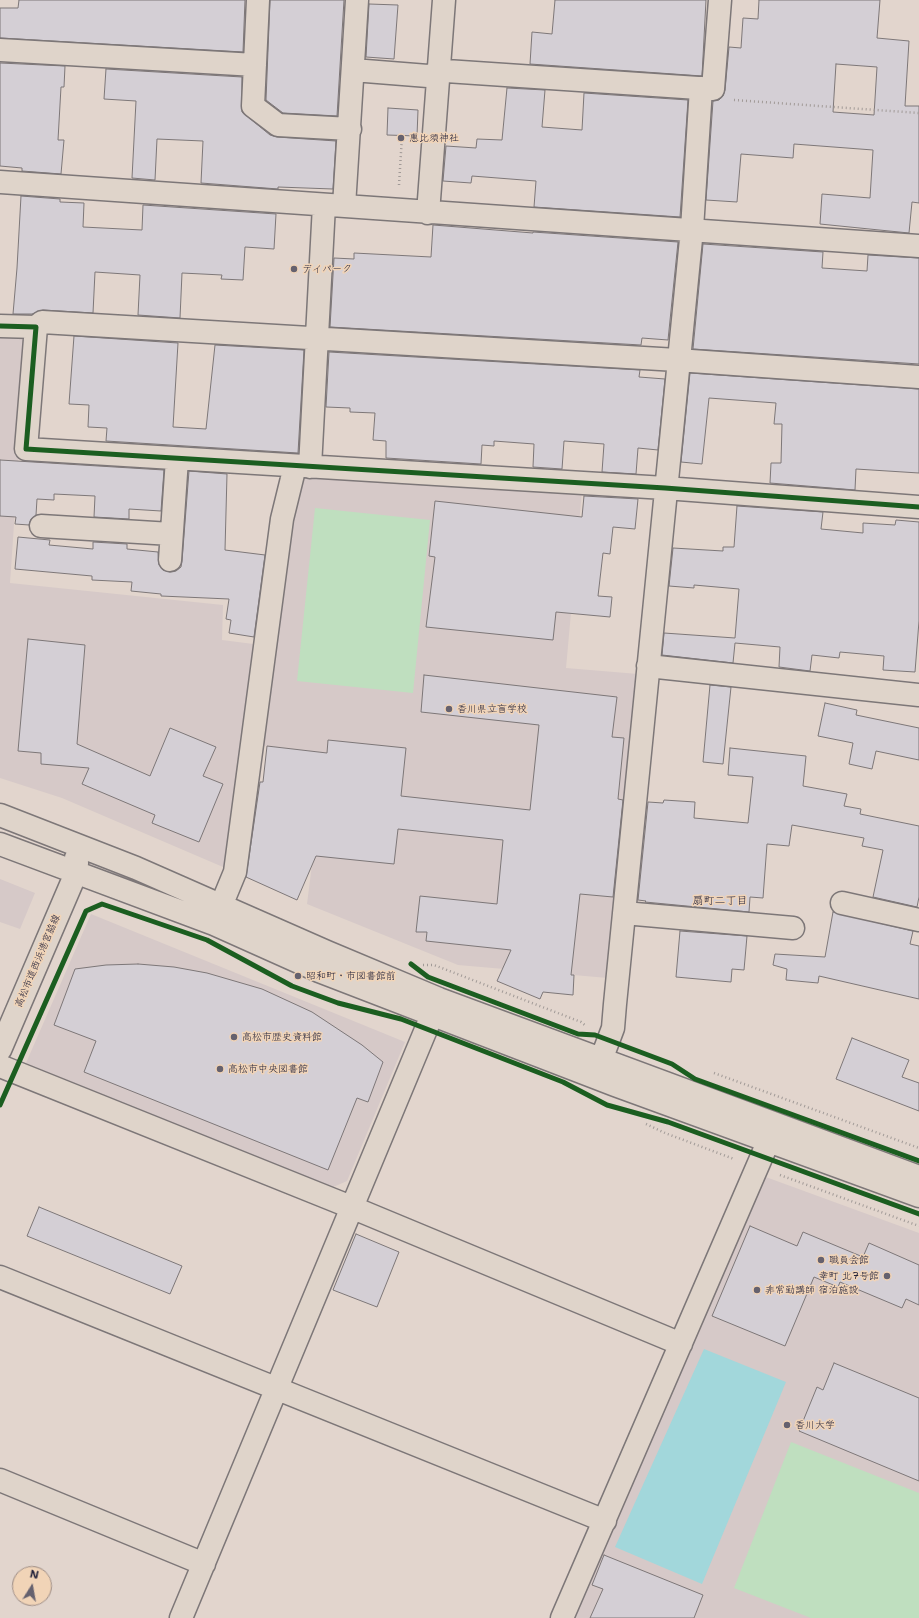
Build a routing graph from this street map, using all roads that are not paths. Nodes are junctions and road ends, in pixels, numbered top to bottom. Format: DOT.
graph roads {
  1 [pos="258,0"];
  2 [pos="357,0"];
  3 [pos="444,0"];
  4 [pos="720,0"];
  5 [pos="0,50"];
  6 [pos="255,65"];
  7 [pos="353,70"];
  8 [pos="438,72"];
  9 [pos="707,88"];
  10 [pos="350,129"];
  11 [pos="0,182"];
  12 [pos="334,206"];
  13 [pos="428,213"];
  14 [pos="692,229"];
  15 [pos="919,246"];
  16 [pos="0,326"];
  17 [pos="36,327"];
  18 [pos="318,339"];
  19 [pos="677,360"];
  20 [pos="919,378"];
  21 [pos="177,459"];
  22 [pos="302,466"];
  23 [pos="665,488"];
  24 [pos="919,507"];
  25 [pos="41,526"];
  26 [pos="171,534"];
  27 [pos="170,560"];
  28 [pos="648,666"];
  29 [pos="919,695"];
  30 [pos="0,815"];
  31 [pos="59,837"];
  32 [pos="0,844"];
  33 [pos="108,858"];
  34 [pos="76,873"];
  35 [pos="842,903"];
  36 [pos="221,906"];
  37 [pos="624,914"];
  38 [pos="919,920"];
  39 [pos="793,928"];
  40 [pos="432,1015"];
  41 [pos="0,1050"];
  42 [pos="602,1060"];
  43 [pos="0,1066"];
  44 [pos="768,1142"];
  45 [pos="919,1177"];
  46 [pos="919,1196"];
  47 [pos="351,1207"];
  48 [pos="0,1277"];
  49 [pos="681,1344"];
  50 [pos="277,1388"];
  51 [pos="0,1480"];
  52 [pos="605,1521"];
  53 [pos="204,1564"];
  54 [pos="181,1618"];
  55 [pos="562,1618"];
  1 -- 6 [label="street"];
  2 -- 7 [label="street"];
  3 -- 8 [label="street"];
  4 -- 9 [label="street"];
  5 -- 6 [label="street"];
  6 -- 10 [label="street"];
  7 -- 8 [label="street"];
  7 -- 10 [label="street"];
  8 -- 9 [label="street"];
  8 -- 13 [label="street"];
  9 -- 14 [label="street"];
  10 -- 12 [label="street"];
  11 -- 12 [label="street"];
  12 -- 13 [label="street"];
  12 -- 18 [label="street"];
  13 -- 14 [label="street"];
  14 -- 15 [label="street"];
  14 -- 19 [label="street"];
  16 -- 17 [label="street"];
  17 -- 18 [label="street"];
  17 -- 21 [label="street"];
  18 -- 19 [label="street"];
  18 -- 22 [label="street"];
  19 -- 20 [label="street"];
  19 -- 23 [label="street"];
  21 -- 22 [label="street"];
  21 -- 26 [label="street"];
  22 -- 23 [label="street"];
  22 -- 36 [label="street"];
  23 -- 24 [label="street"];
  23 -- 28 [label="street"];
  25 -- 26 [label="street"];
  26 -- 27 [label="street"];
  28 -- 29 [label="street"];
  28 -- 37 [label="street"];
  30 -- 31 [label="street"];
  31 -- 33 [label="street"];
  31 -- 34 [label="street"];
  32 -- 34 [label="street"];
  33 -- 34 [label="street"];
  33 -- 36 [label="street"];
  34 -- 40 [label="street"];
  34 -- 41 [label="street, 高松市道西浜港宮脇線"];
  35 -- 38 [label="street"];
  36 -- 42 [label="street"];
  37 -- 39 [label="street"];
  37 -- 42 [label="street"];
  40 -- 44 [label="street"];
  40 -- 47 [label="street"];
  42 -- 45 [label="street"];
  43 -- 47 [label="street"];
  44 -- 46 [label="street"];
  44 -- 49 [label="street"];
  47 -- 49 [label="street"];
  47 -- 50 [label="street"];
  48 -- 50 [label="street"];
  49 -- 52 [label="street"];
  50 -- 52 [label="street"];
  50 -- 53 [label="street"];
  51 -- 53 [label="street"];
  52 -- 55 [label="street"];
  53 -- 54 [label="street"];
}
